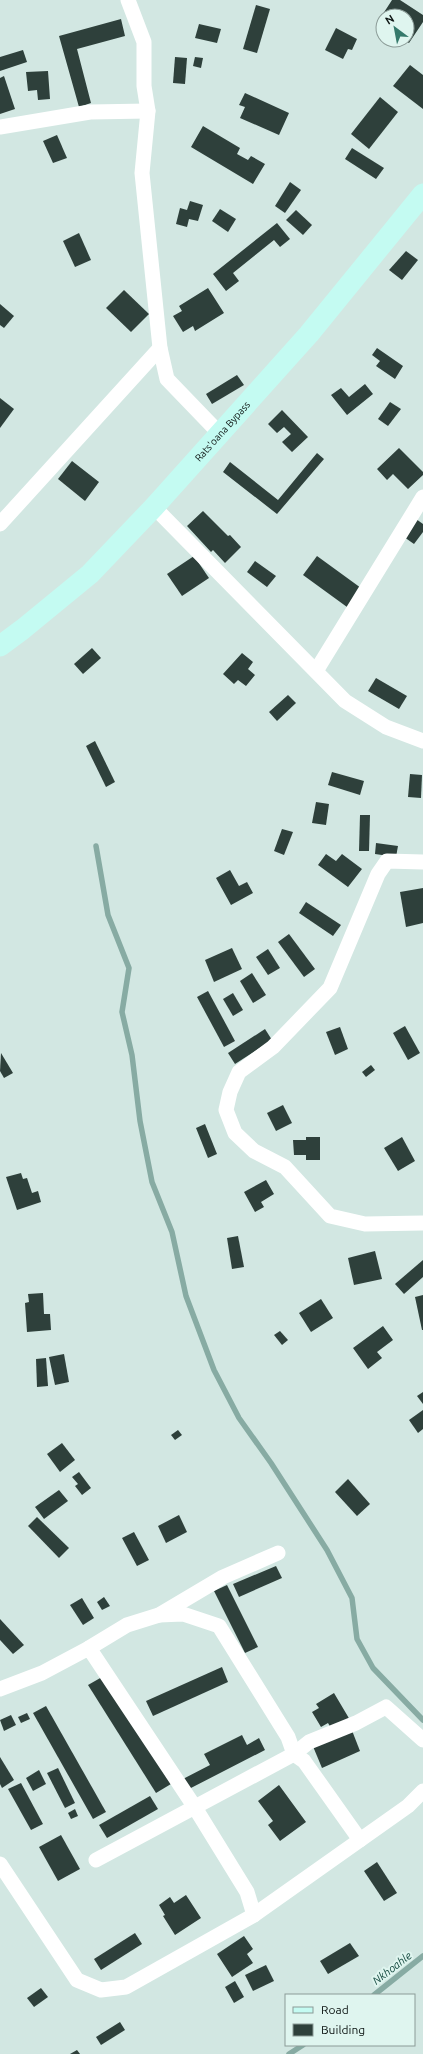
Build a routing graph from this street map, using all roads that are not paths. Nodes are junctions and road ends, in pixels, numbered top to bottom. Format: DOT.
graph roads {
  1 [pos="128,0"];
  2 [pos="148,111"];
  3 [pos="0,127"];
  4 [pos="423,194"];
  5 [pos="160,348"];
  6 [pos="220,434"];
  7 [pos="423,497"];
  8 [pos="154,508"];
  9 [pos="0,524"];
  10 [pos="0,646"];
  11 [pos="316,671"];
  12 [pos="423,741"];
  13 [pos="423,862"];
  14 [pos="423,1224"];
  15 [pos="278,1553"];
  16 [pos="159,1615"];
  17 [pos="89,1648"];
  18 [pos="0,1689"];
  19 [pos="423,1740"];
  20 [pos="294,1754"];
  21 [pos="423,1791"];
  22 [pos="194,1806"];
  23 [pos="360,1840"];
  24 [pos="96,1860"];
  25 [pos="0,1864"];
  26 [pos="254,1915"];
  1 -- 2 [label="street"];
  2 -- 3 [label="street"];
  2 -- 5 [label="street"];
  4 -- 6 [label="street, Rats'oana Bypass"];
  5 -- 6 [label="street"];
  5 -- 9 [label="street"];
  6 -- 8 [label="street, Rats'oana Bypass"];
  7 -- 11 [label="street"];
  8 -- 10 [label="street, Rats'oana Bypass"];
  8 -- 11 [label="street"];
  11 -- 12 [label="street"];
  13 -- 14 [label="street"];
  15 -- 16 [label="street"];
  16 -- 17 [label="street"];
  16 -- 20 [label="street"];
  17 -- 18 [label="street"];
  17 -- 22 [label="street"];
  19 -- 20 [label="street"];
  20 -- 22 [label="street"];
  20 -- 23 [label="street"];
  21 -- 23 [label="street"];
  22 -- 24 [label="street"];
  22 -- 26 [label="street"];
  23 -- 26 [label="street"];
  25 -- 26 [label="street"];
}
